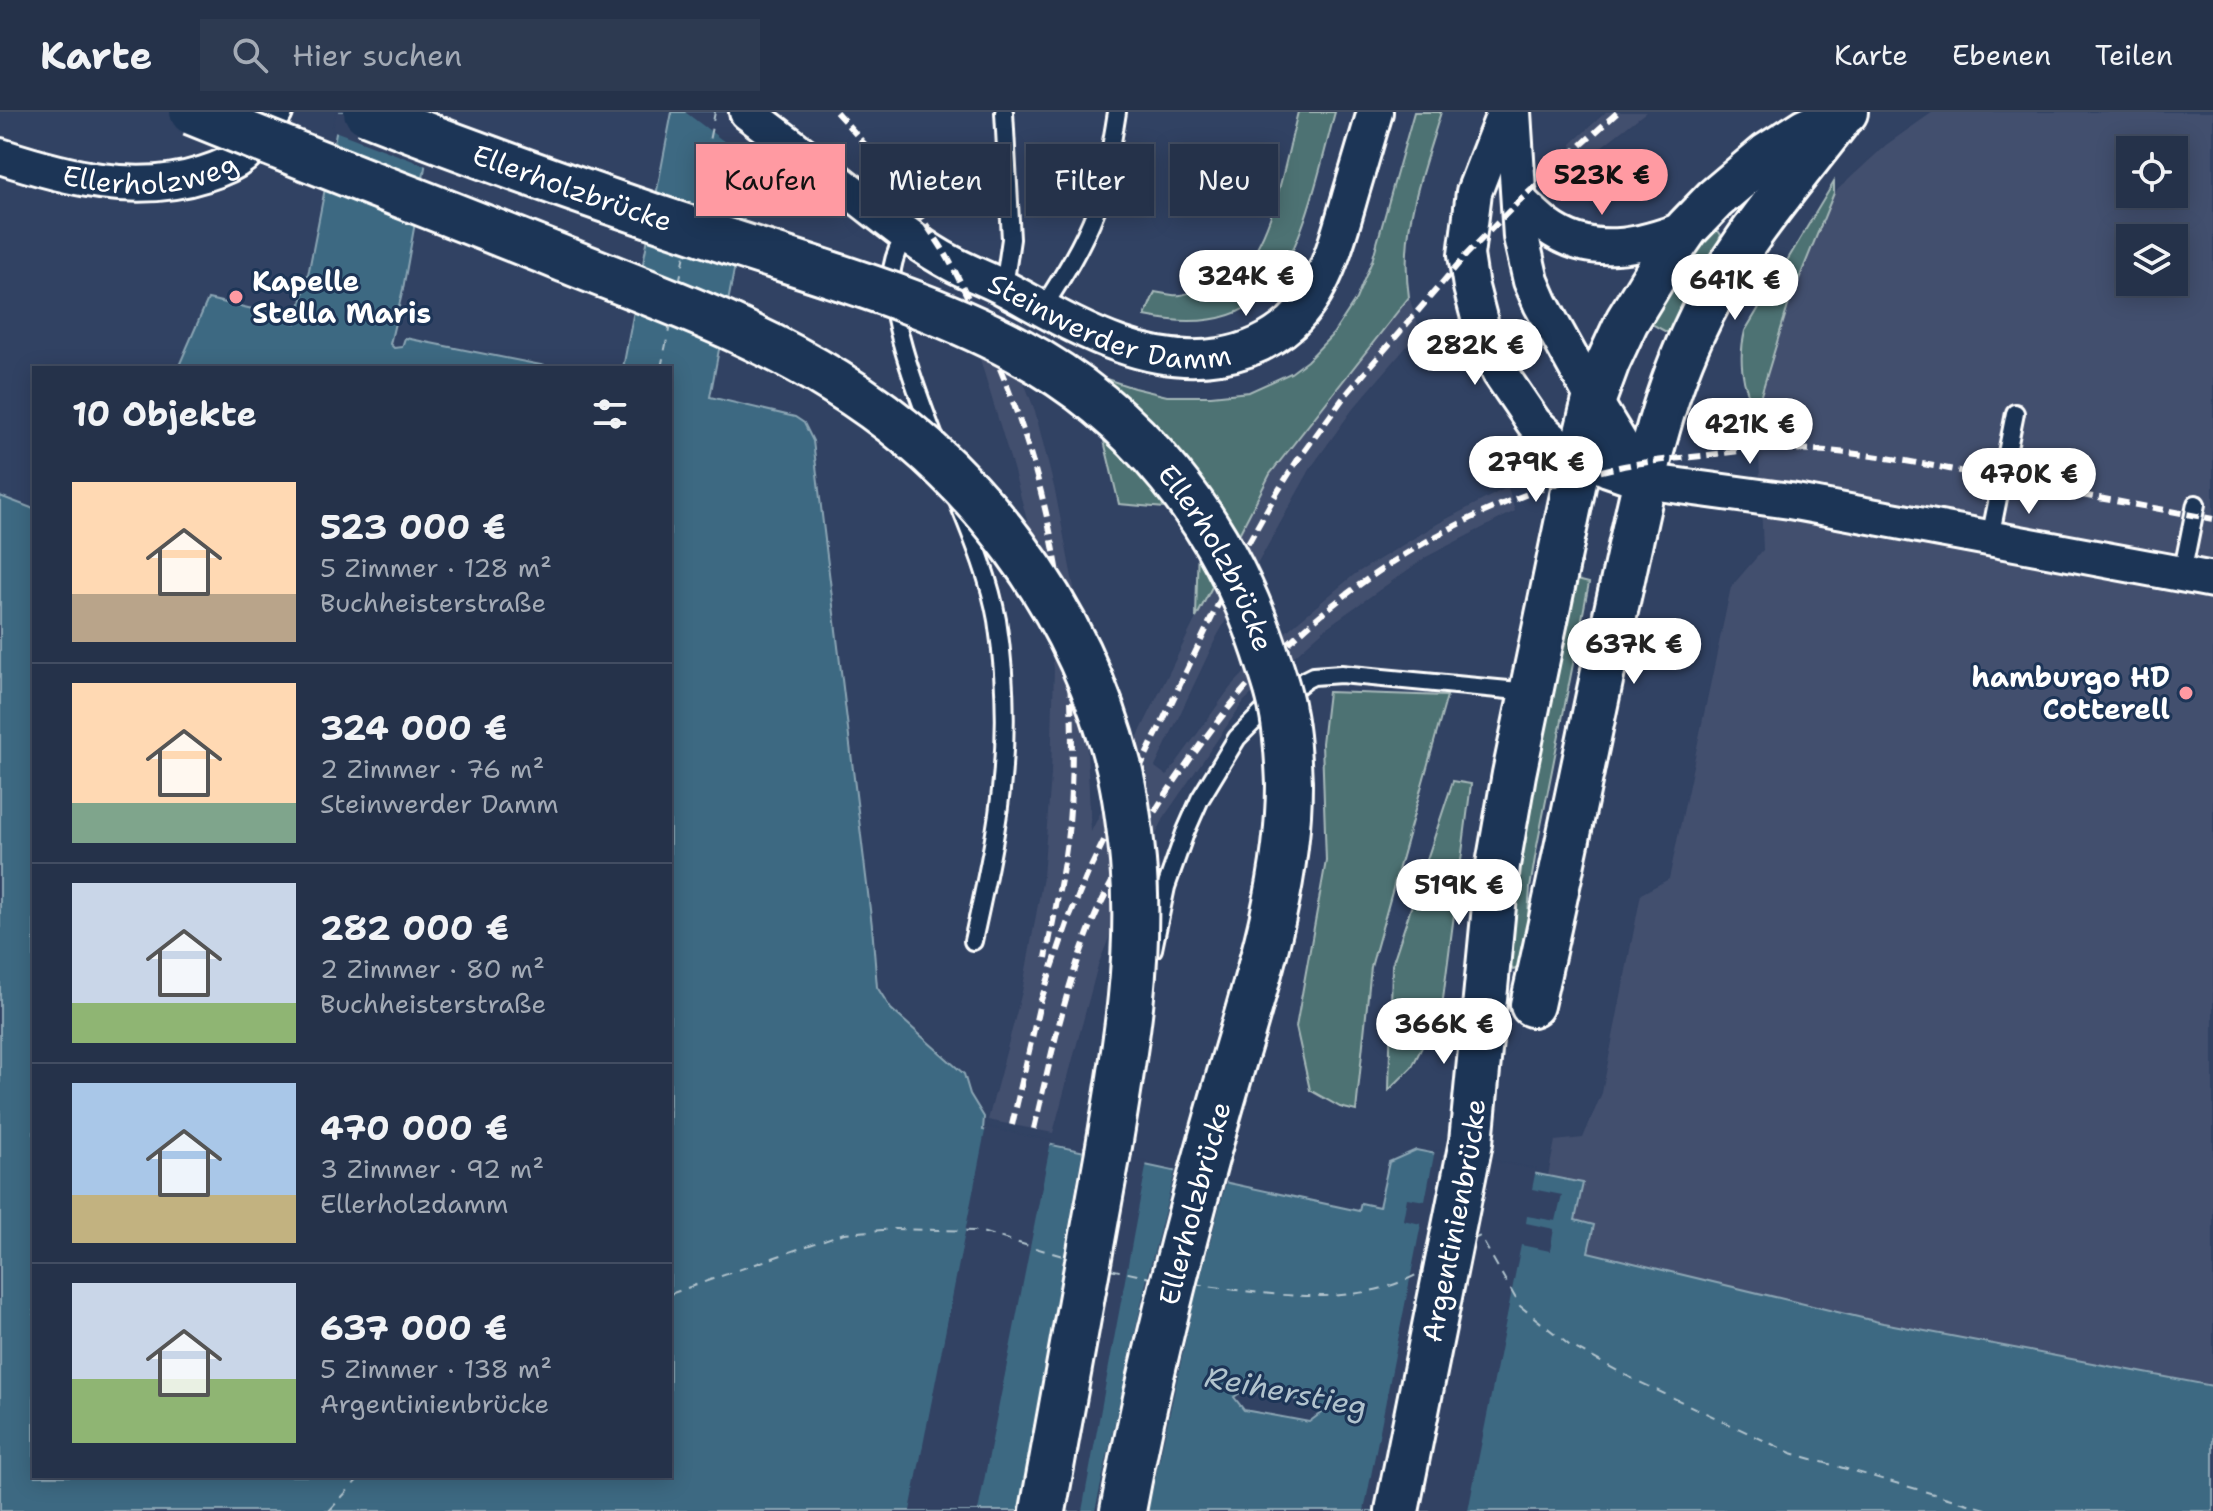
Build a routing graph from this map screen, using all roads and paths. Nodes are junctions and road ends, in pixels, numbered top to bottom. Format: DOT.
graph roads {
  1 [pos="192,112"];
  2 [pos="275,112"];
  3 [pos="366,112"];
  4 [pos="747,112"];
  5 [pos="1004,112"];
  6 [pos="1117,112"];
  7 [pos="1375,112"];
  8 [pos="1505,112"];
  9 [pos="1513,112"];
  10 [pos="1845,113"];
  11 [pos="0,156"];
  12 [pos="1519,201"];
  13 [pos="1687,228"];
  14 [pos="906,234"];
  15 [pos="1004,287"];
  16 [pos="1042,309"];
  17 [pos="1594,400"];
  18 [pos="2015,413"];
  19 [pos="1580,457"];
  20 [pos="1646,471"];
  21 [pos="2196,504"];
  22 [pos="1990,538"];
  23 [pos="2197,577"];
  24 [pos="1531,693"];
  25 [pos="973,941"];
  26 [pos="1509,1000"];
  27 [pos="1131,1056"];
  28 [pos="1043,1511"];
  29 [pos="1123,1511"];
  30 [pos="1397,1511"];
  1 -- 28 [label="main road, bridge"];
  2 -- 11 [label="street, Ellerholzweg"];
  3 -- 29 [label="main road, Ellerholzbrücke, bridge"];
  4 -- 14 [label="street, Steinwerder Damm"];
  5 -- 15 [label="lane"];
  6 -- 16 [label="lane"];
  7 -- 16 [label="street, Steinwerder Damm"];
  8 -- 19 [label="street"];
  9 -- 12 [label="street"];
  10 -- 13 [label="street, Argentinienbrücke"];
  10 -- 20 [label="street, Argentinienbrücke"];
  12 -- 13 [label="street"];
  12 -- 17 [label="street"];
  13 -- 17 [label="street, Argentinienbrücke"];
  14 -- 15 [label="street, Steinwerder Damm"];
  14 -- 25 [label="lane"];
  15 -- 16 [label="street, Steinwerder Damm"];
  17 -- 19 [label="street, Argentinienbrücke"];
  17 -- 20 [label="street"];
  18 -- 22 [label="lane"];
  19 -- 20 [label="street"];
  19 -- 24 [label="street, Argentinienbrücke"];
  20 -- 22 [label="street"];
  20 -- 26 [label="street, Argentinienbrücke"];
  21 -- 23 [label="lane"];
  22 -- 23 [label="street"];
  24 -- 26 [label="street, Argentinienbrücke"];
  24 -- 27 [label="lane"];
  26 -- 30 [label="street, Argentinienbrücke"];
}
